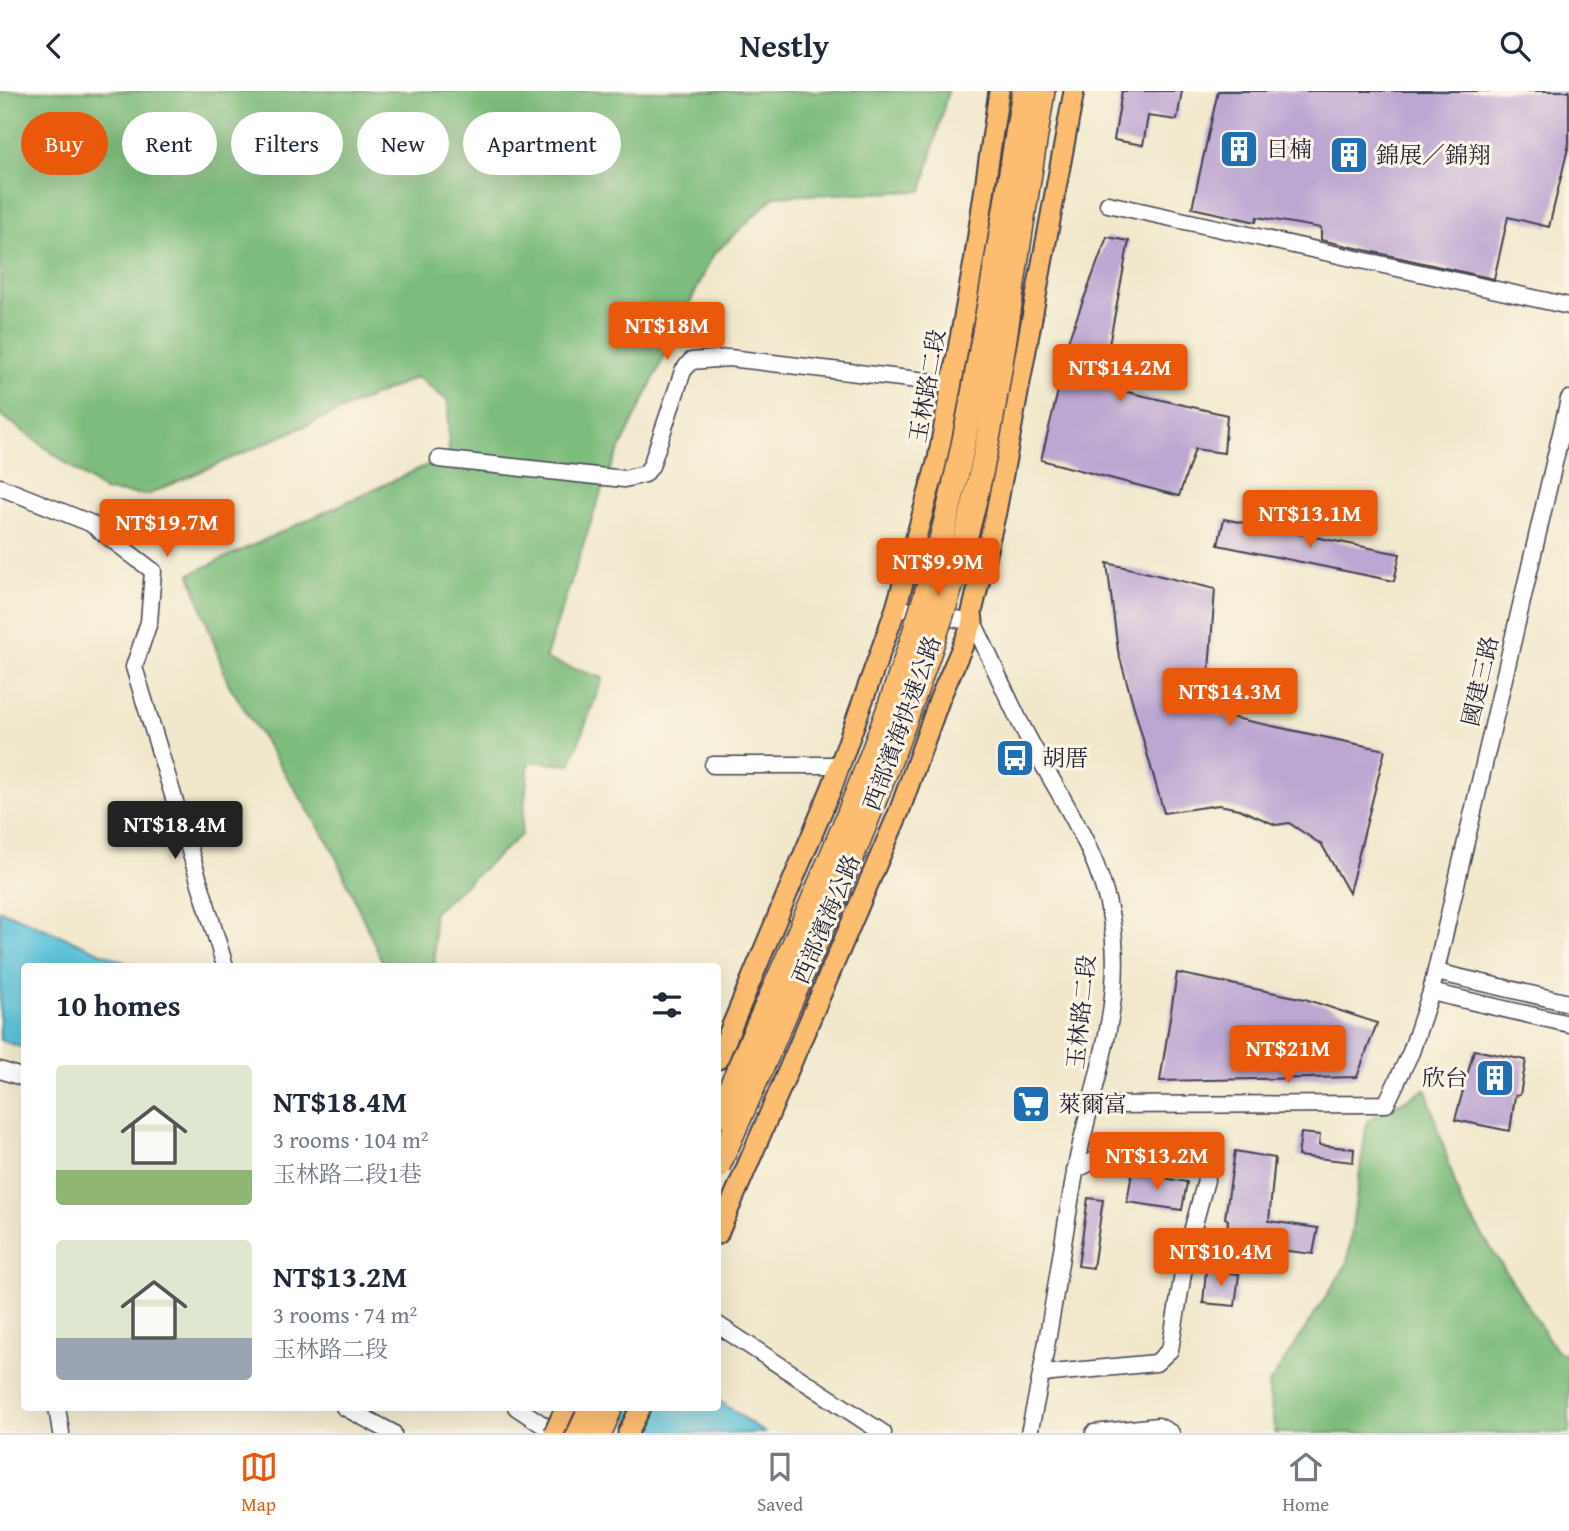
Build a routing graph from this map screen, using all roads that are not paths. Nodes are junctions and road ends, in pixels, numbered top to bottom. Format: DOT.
graph roads {
  1 [pos="999,91"];
  2 [pos="1024,91"];
  3 [pos="1043,91"];
  4 [pos="1074,91"];
  5 [pos="1108,204"];
  6 [pos="1011,236"];
  7 [pos="1569,306"];
  8 [pos="952,384"];
  9 [pos="1569,399"];
  10 [pos="439,459"];
  11 [pos="0,487"];
  12 [pos="896,608"];
  13 [pos="931,616"];
  14 [pos="973,622"];
  15 [pos="849,740"];
  16 [pos="712,765"];
  17 [pos="840,765"];
  18 [pos="224,963"];
  19 [pos="1436,972"];
  20 [pos="1431,992"];
  21 [pos="1569,1003"];
  22 [pos="1569,1024"];
  23 [pos="721,1052"];
  24 [pos="0,1069"];
  25 [pos="21,1077"];
  26 [pos="1093,1105"];
  27 [pos="721,1108"];
  28 [pos="721,1160"];
  29 [pos="1075,1170"];
  30 [pos="721,1227"];
  31 [pos="721,1327"];
  32 [pos="1042,1374"];
  33 [pos="58,1411"];
  34 [pos="352,1411"];
  35 [pos="522,1411"];
  36 [pos="564,1411"];
  37 [pos="585,1411"];
  38 [pos="609,1411"];
  39 [pos="638,1411"];
  40 [pos="61,1433"];
  41 [pos="393,1433"];
  42 [pos="554,1433"];
  43 [pos="576,1433"];
  44 [pos="600,1433"];
  45 [pos="628,1433"];
  46 [pos="883,1433"];
  47 [pos="1029,1433"];
  48 [pos="1094,1433"];
  49 [pos="1171,1433"];
  1 -- 8 [label="main road, 玉林路二段"];
  2 -- 6 [label="highway, 西部濱海快速公路"];
  3 -- 6 [label="highway, 西部濱海快速公路"];
  4 -- 14 [label="main road"];
  5 -- 7 [label="street"];
  6 -- 27 [label="highway, 西部濱海快速公路, bridge"];
  6 -- 28 [label="highway, 西部濱海快速公路, bridge"];
  8 -- 10 [label="street"];
  8 -- 12 [label="main road, 玉林路二段"];
  9 -- 19 [label="street, 國建三路"];
  11 -- 18 [label="street"];
  12 -- 13 [label="street"];
  12 -- 15 [label="main road, 西部濱海公路"];
  13 -- 14 [label="street"];
  13 -- 15 [label="street"];
  14 -- 26 [label="street, 玉林路二段"];
  14 -- 30 [label="main road, 西部濱海公路"];
  15 -- 17 [label="main road, 西部濱海公路"];
  16 -- 17 [label="street"];
  17 -- 23 [label="main road, 西部濱海公路"];
  19 -- 20 [label="street, 國建三路"];
  19 -- 21 [label="street"];
  20 -- 22 [label="street"];
  20 -- 26 [label="street, 國建三路"];
  24 -- 25 [label="street"];
  26 -- 29 [label="street, 玉林路二段"];
  29 -- 32 [label="street, 玉林路二段"];
  29 -- 32 [label="street"];
  31 -- 46 [label="street"];
  32 -- 47 [label="street, 玉林路二段"];
  33 -- 40 [label="street"];
  34 -- 41 [label="street"];
  35 -- 42 [label="street"];
  36 -- 42 [label="main road, bridge"];
  37 -- 43 [label="highway"];
  38 -- 44 [label="highway"];
  39 -- 45 [label="main road"];
  48 -- 49 [label="street"];
}
